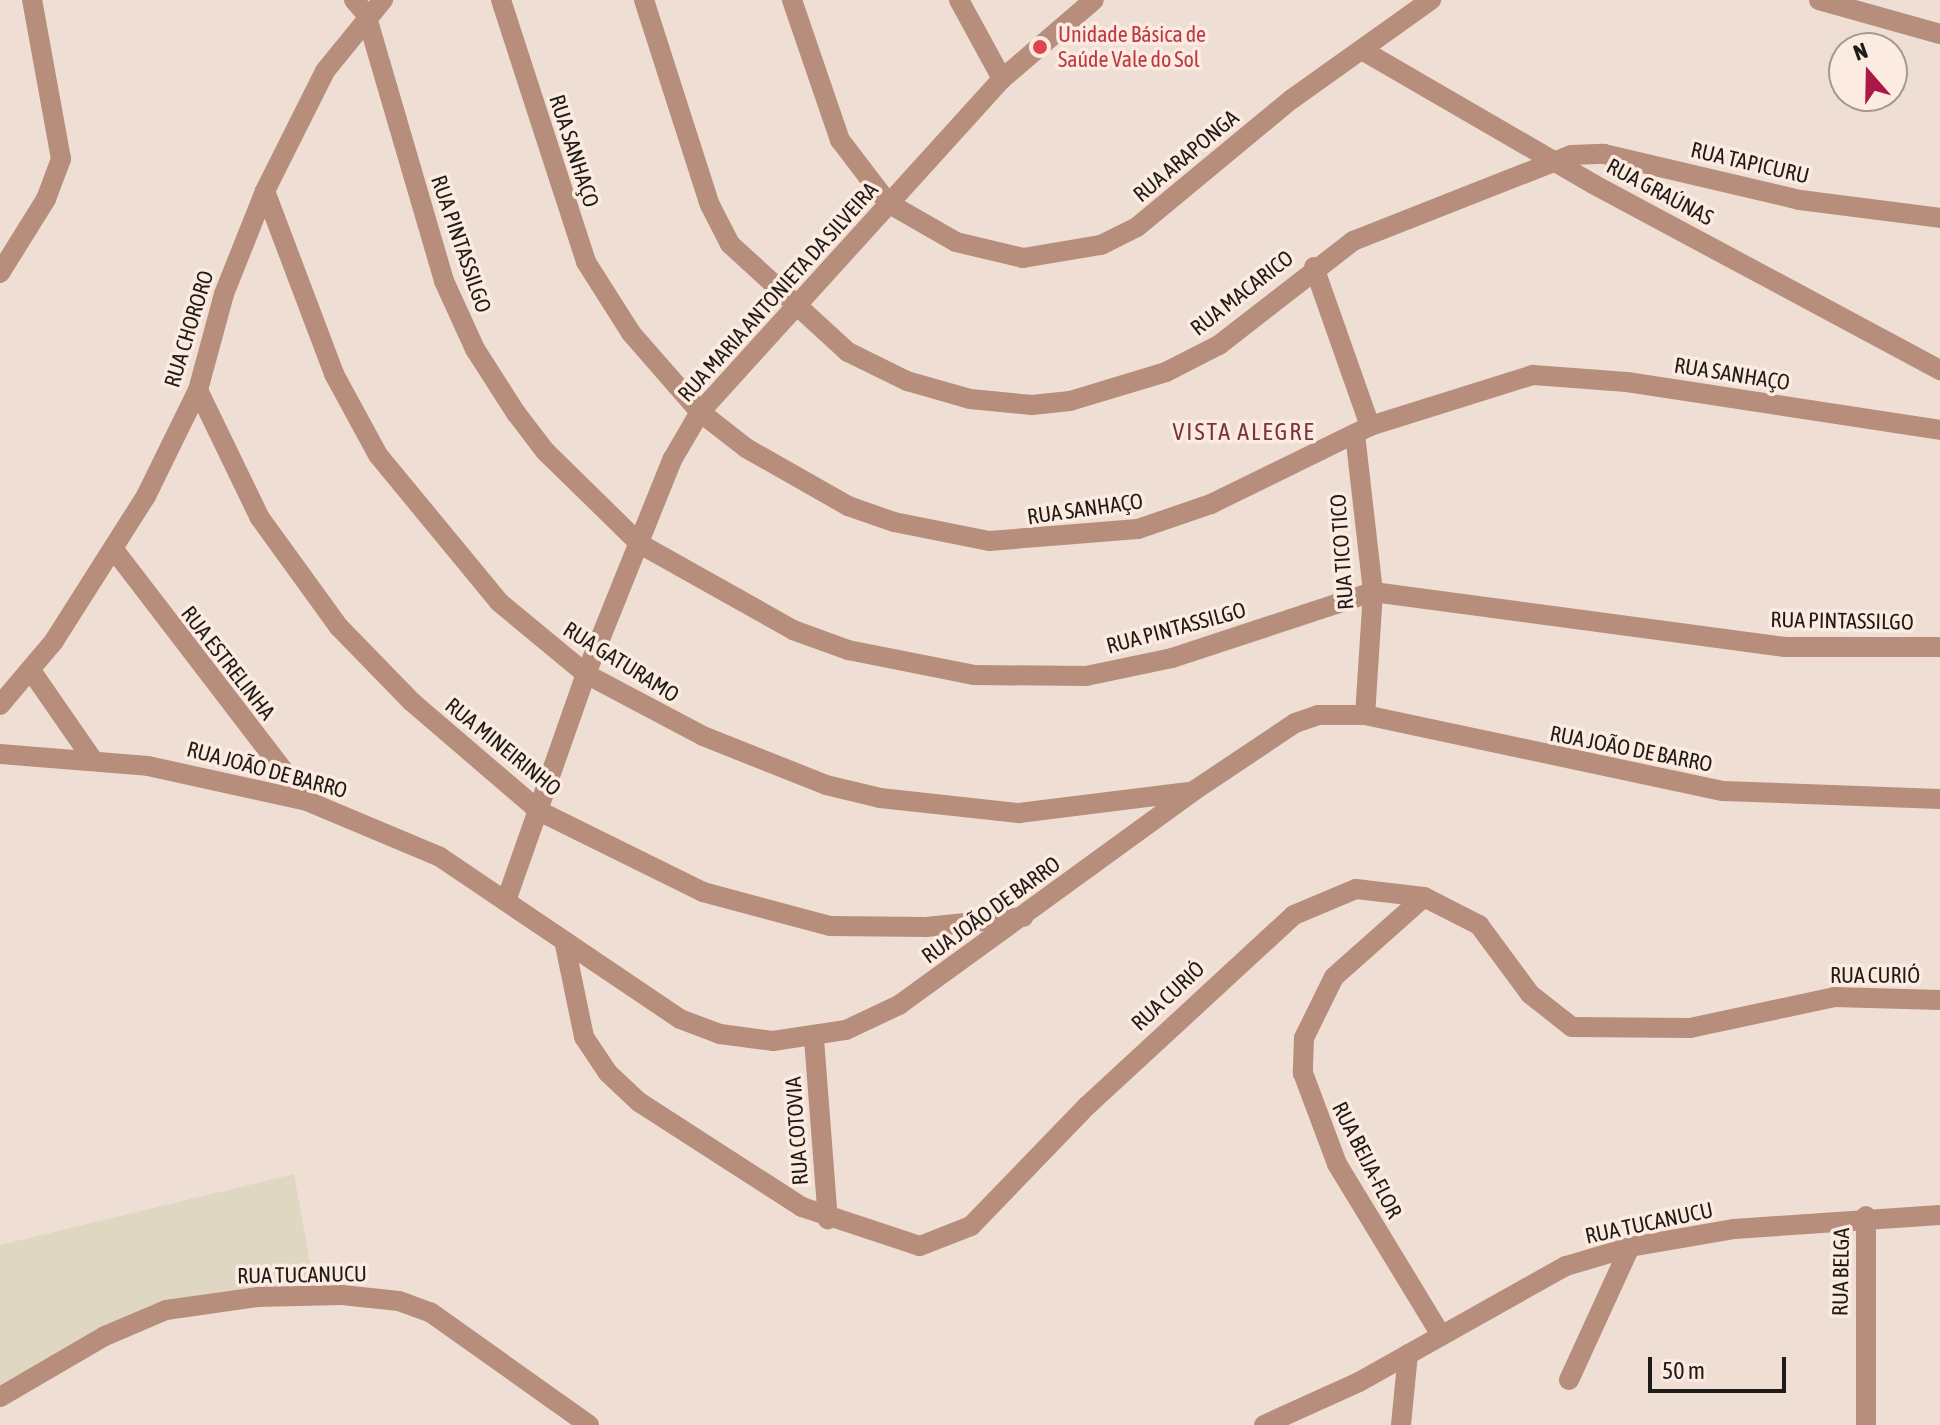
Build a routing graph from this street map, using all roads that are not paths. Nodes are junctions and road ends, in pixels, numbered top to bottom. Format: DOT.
graph roads {
  1 [pos="32,0"];
  2 [pos="383,0"];
  3 [pos="501,0"];
  4 [pos="644,0"];
  5 [pos="792,0"];
  6 [pos="959,0"];
  7 [pos="1094,0"];
  8 [pos="1431,0"];
  9 [pos="1819,0"];
  10 [pos="360,7"];
  11 [pos="1940,34"];
  12 [pos="1362,50"];
  13 [pos="1002,79"];
  14 [pos="1626,158"];
  15 [pos="1552,160"];
  16 [pos="1593,184"];
  17 [pos="265,191"];
  18 [pos="888,203"];
  19 [pos="1940,218"];
  20 [pos="1314,267"];
  21 [pos="0,273"];
  22 [pos="793,308"];
  23 [pos="1940,370"];
  24 [pos="198,390"];
  25 [pos="700,412"];
  26 [pos="1363,430"];
  27 [pos="1940,430"];
  28 [pos="640,544"];
  29 [pos="115,551"];
  30 [pos="1373,592"];
  31 [pos="1940,647"];
  32 [pos="32,672"];
  33 [pos="586,674"];
  34 [pos="0,705"];
  35 [pos="1365,715"];
  36 [pos="0,754"];
  37 [pos="93,760"];
  38 [pos="1195,790"];
  39 [pos="1940,799"];
  40 [pos="307,801"];
  41 [pos="539,811"];
  42 [pos="1424,897"];
  43 [pos="506,901"];
  44 [pos="1023,917"];
  45 [pos="565,945"];
  46 [pos="1940,1000"];
  47 [pos="814,1039"];
  48 [pos="1940,1215"];
  49 [pos="1866,1216"];
  50 [pos="828,1219"];
  51 [pos="1630,1247"];
  52 [pos="1439,1332"];
  53 [pos="1408,1354"];
  54 [pos="1569,1380"];
  55 [pos="0,1397"];
  56 [pos="589,1425"];
  57 [pos="1264,1425"];
  58 [pos="1401,1425"];
  59 [pos="1866,1425"];
  1 -- 21 [label="street"];
  2 -- 10 [label="street, RUA CHORORO"];
  3 -- 25 [label="street, RUA SANHAÇO"];
  4 -- 22 [label="street, RUA MACARICO"];
  5 -- 18 [label="street, RUA ARAPONGA"];
  6 -- 13 [label="street"];
  7 -- 13 [label="street, RUA MARIA ANTONIETA DA SILVEIRA"];
  8 -- 12 [label="street, RUA ARAPONGA"];
  9 -- 11 [label="street"];
  10 -- 17 [label="street, RUA CHORORO"];
  10 -- 28 [label="street, RUA PINTASSILGO"];
  12 -- 15 [label="street, RUA GRAÚNAS"];
  12 -- 18 [label="street, RUA ARAPONGA"];
  13 -- 18 [label="street, RUA MARIA ANTONIETA DA SILVEIRA"];
  14 -- 15 [label="street, RUA TAPICURU"];
  14 -- 16 [label="street"];
  14 -- 19 [label="street, RUA TAPICURU"];
  15 -- 16 [label="street, RUA GRAÚNAS"];
  15 -- 20 [label="street, RUA MACARICO"];
  16 -- 23 [label="street, RUA GRAÚNAS"];
  17 -- 24 [label="street, RUA CHORORO"];
  17 -- 33 [label="street, RUA GATURAMO"];
  18 -- 22 [label="street, RUA MARIA ANTONIETA DA SILVEIRA"];
  20 -- 22 [label="street, RUA MACARICO"];
  20 -- 26 [label="street, RUA TICO TICO"];
  22 -- 25 [label="street, RUA MARIA ANTONIETA DA SILVEIRA"];
  24 -- 29 [label="street, RUA CHORORO"];
  24 -- 41 [label="street, RUA MINEIRINHO"];
  25 -- 26 [label="street, RUA SANHAÇO"];
  25 -- 28 [label="street, RUA MARIA ANTONIETA DA SILVEIRA"];
  26 -- 27 [label="street, RUA SANHAÇO"];
  26 -- 30 [label="street, RUA TICO TICO"];
  28 -- 30 [label="street, RUA PINTASSILGO"];
  28 -- 33 [label="street, RUA MARIA ANTONIETA DA SILVEIRA"];
  29 -- 32 [label="street, RUA CHORORO"];
  29 -- 40 [label="street, RUA ESTRELINHA"];
  30 -- 31 [label="street, RUA PINTASSILGO"];
  30 -- 35 [label="street, RUA TICO TICO"];
  32 -- 34 [label="street, RUA CHORORO"];
  32 -- 37 [label="street"];
  33 -- 38 [label="street, RUA GATURAMO"];
  33 -- 41 [label="street, RUA MARIA ANTONIETA DA SILVEIRA"];
  35 -- 38 [label="street, RUA JOÃO DE BARRO"];
  35 -- 39 [label="street, RUA JOÃO DE BARRO"];
  36 -- 37 [label="street, RUA JOÃO DE BARRO"];
  37 -- 40 [label="street, RUA JOÃO DE BARRO"];
  38 -- 44 [label="street, RUA JOÃO DE BARRO"];
  40 -- 43 [label="street, RUA JOÃO DE BARRO"];
  41 -- 43 [label="street, RUA MARIA ANTONIETA DA SILVEIRA"];
  41 -- 44 [label="street, RUA MINEIRINHO"];
  42 -- 46 [label="street, RUA CURIÓ"];
  42 -- 50 [label="street, RUA CURIÓ"];
  42 -- 52 [label="street, RUA BEIJA-FLOR"];
  43 -- 45 [label="street, RUA JOÃO DE BARRO"];
  44 -- 47 [label="street, RUA JOÃO DE BARRO"];
  45 -- 47 [label="street, RUA JOÃO DE BARRO"];
  45 -- 50 [label="street, RUA CURIÓ"];
  47 -- 50 [label="street, RUA COTOVIA"];
  48 -- 49 [label="street, RUA TUCANUCU"];
  49 -- 51 [label="street, RUA TUCANUCU"];
  49 -- 59 [label="street, RUA BELGA"];
  51 -- 52 [label="street, RUA TUCANUCU"];
  51 -- 54 [label="street"];
  52 -- 53 [label="street, RUA TUCANUCU"];
  53 -- 57 [label="street, RUA TUCANUCU"];
  53 -- 58 [label="street"];
  55 -- 56 [label="street, RUA TUCANUCU"];
}
